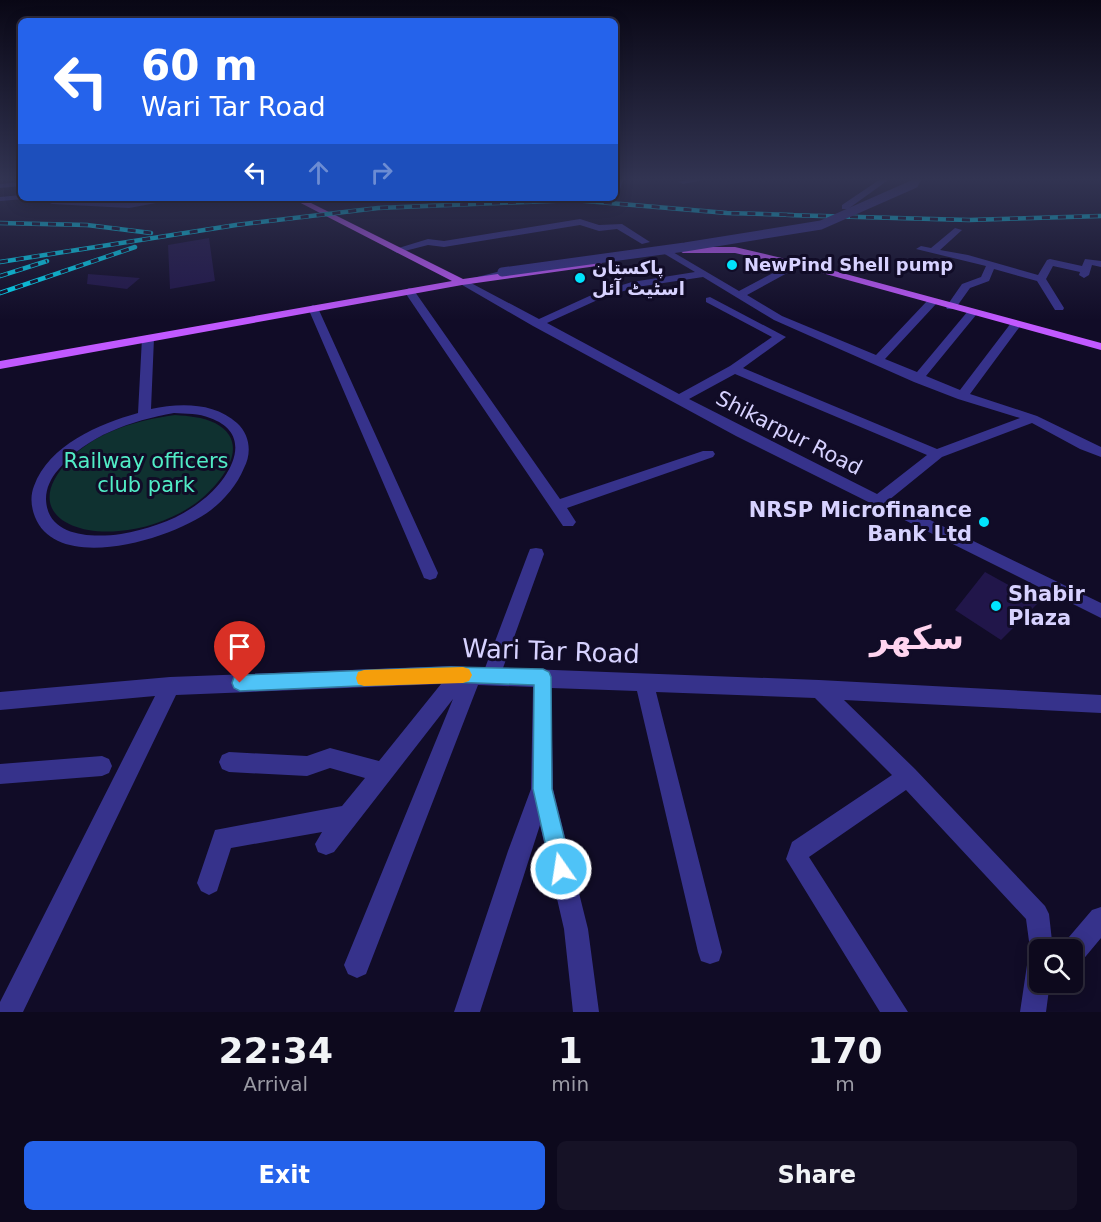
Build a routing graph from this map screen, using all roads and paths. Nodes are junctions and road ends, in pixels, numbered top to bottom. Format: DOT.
graph roads {
  1 [pos="349,225"];
  2 [pos="560,225"];
  3 [pos="590,225"];
  4 [pos="820,225"];
  5 [pos="958,230"];
  6 [pos="645,242"];
  7 [pos="921,249"];
  8 [pos="397,250"];
  9 [pos="666,251"];
  10 [pos="933,251"];
  11 [pos="797,264"];
  12 [pos="1101,264"];
  13 [pos="991,265"];
  14 [pos="704,274"];
  15 [pos="1041,279"];
  16 [pos="462,282"];
  17 [pos="410,291"];
  18 [pos="739,294"];
  19 [pos="710,300"];
  20 [pos="932,302"];
  21 [pos="951,307"];
  22 [pos="313,308"];
  23 [pos="1059,308"];
  24 [pos="972,313"];
  25 [pos="537,324"];
  26 [pos="1015,325"];
  27 [pos="148,338"];
  28 [pos="1101,347"];
  29 [pos="877,361"];
  30 [pos="0,364"];
  31 [pos="734,369"];
  32 [pos="918,379"];
  33 [pos="962,396"];
  34 [pos="678,400"];
  35 [pos="144,414"];
  36 [pos="1031,419"];
  37 [pos="1101,452"];
  38 [pos="708,454"];
  39 [pos="937,454"];
  40 [pos="878,501"];
  41 [pos="557,506"];
  42 [pos="568,522"];
  43 [pos="536,554"];
  44 [pos="430,573"];
  45 [pos="1101,610"];
  46 [pos="474,675"];
  47 [pos="543,677"];
  48 [pos="644,682"];
  49 [pos="170,686"];
  50 [pos="819,689"];
  51 [pos="0,701"];
  52 [pos="1101,704"];
  53 [pos="229,762"];
  54 [pos="102,766"];
  55 [pos="383,772"];
  56 [pos="0,774"];
  57 [pos="908,776"];
  58 [pos="542,789"];
  59 [pos="348,816"];
  60 [pos="326,844"];
  61 [pos="209,883"];
  62 [pos="1101,920"];
  63 [pos="1040,939"];
  64 [pos="1083,940"];
  65 [pos="710,952"];
  66 [pos="357,965"];
  67 [pos="1036,993"];
  68 [pos="9,1012"];
  69 [pos="467,1012"];
  70 [pos="586,1012"];
  71 [pos="895,1012"];
  72 [pos="1033,1012"];
  1 -- 8 [label="main road"];
  2 -- 8 [label="street"];
  3 -- 6 [label="street"];
  4 -- 16 [label="street, bridge"];
  5 -- 10 [label="street"];
  7 -- 10 [label="street"];
  8 -- 16 [label="main road"];
  9 -- 11 [label="main road"];
  9 -- 14 [label="street"];
  9 -- 16 [label="main road"];
  10 -- 13 [label="street"];
  11 -- 18 [label="street"];
  11 -- 20 [label="main road"];
  12 -- 15 [label="street"];
  13 -- 15 [label="street"];
  13 -- 21 [label="street"];
  14 -- 18 [label="street"];
  14 -- 25 [label="street"];
  15 -- 23 [label="street"];
  16 -- 17 [label="main road"];
  16 -- 25 [label="street, Shikarpur Road"];
  17 -- 22 [label="main road"];
  17 -- 41 [label="street"];
  18 -- 29 [label="street"];
  19 -- 31 [label="street"];
  20 -- 21 [label="main road"];
  20 -- 29 [label="street"];
  21 -- 24 [label="main road"];
  22 -- 27 [label="main road"];
  22 -- 44 [label="street"];
  24 -- 26 [label="main road"];
  24 -- 32 [label="street"];
  25 -- 34 [label="street, Shikarpur Road"];
  26 -- 28 [label="main road"];
  26 -- 33 [label="street"];
  27 -- 30 [label="main road"];
  27 -- 35 [label="street"];
  29 -- 32 [label="street"];
  31 -- 34 [label="street"];
  31 -- 39 [label="street"];
  32 -- 33 [label="street"];
  33 -- 36 [label="street"];
  34 -- 40 [label="street, Shikarpur Road"];
  35 -- 35 [label="street"];
  36 -- 37 [label="street"];
  36 -- 39 [label="street"];
  38 -- 41 [label="street"];
  39 -- 40 [label="street"];
  40 -- 45 [label="street, Shikarpur Road"];
  41 -- 42 [label="street"];
  43 -- 46 [label="street"];
  46 -- 47 [label="street, Wari Tar Road"];
  46 -- 49 [label="street, Wari Tar Road"];
  46 -- 55 [label="street"];
  46 -- 66 [label="street"];
  47 -- 48 [label="street, Wari Tar Road"];
  47 -- 58 [label="street"];
  48 -- 50 [label="street, Wari Tar Road"];
  48 -- 65 [label="street"];
  49 -- 51 [label="street, Wari Tar Road"];
  49 -- 68 [label="street"];
  50 -- 52 [label="street, Wari Tar Road"];
  50 -- 57 [label="street"];
  53 -- 55 [label="street"];
  54 -- 56 [label="street"];
  55 -- 59 [label="street"];
  57 -- 63 [label="street"];
  57 -- 71 [label="street"];
  58 -- 69 [label="street"];
  58 -- 70 [label="street"];
  59 -- 60 [label="street"];
  59 -- 61 [label="street"];
  62 -- 64 [label="street"];
  67 -- 72 [label="street"];
}
